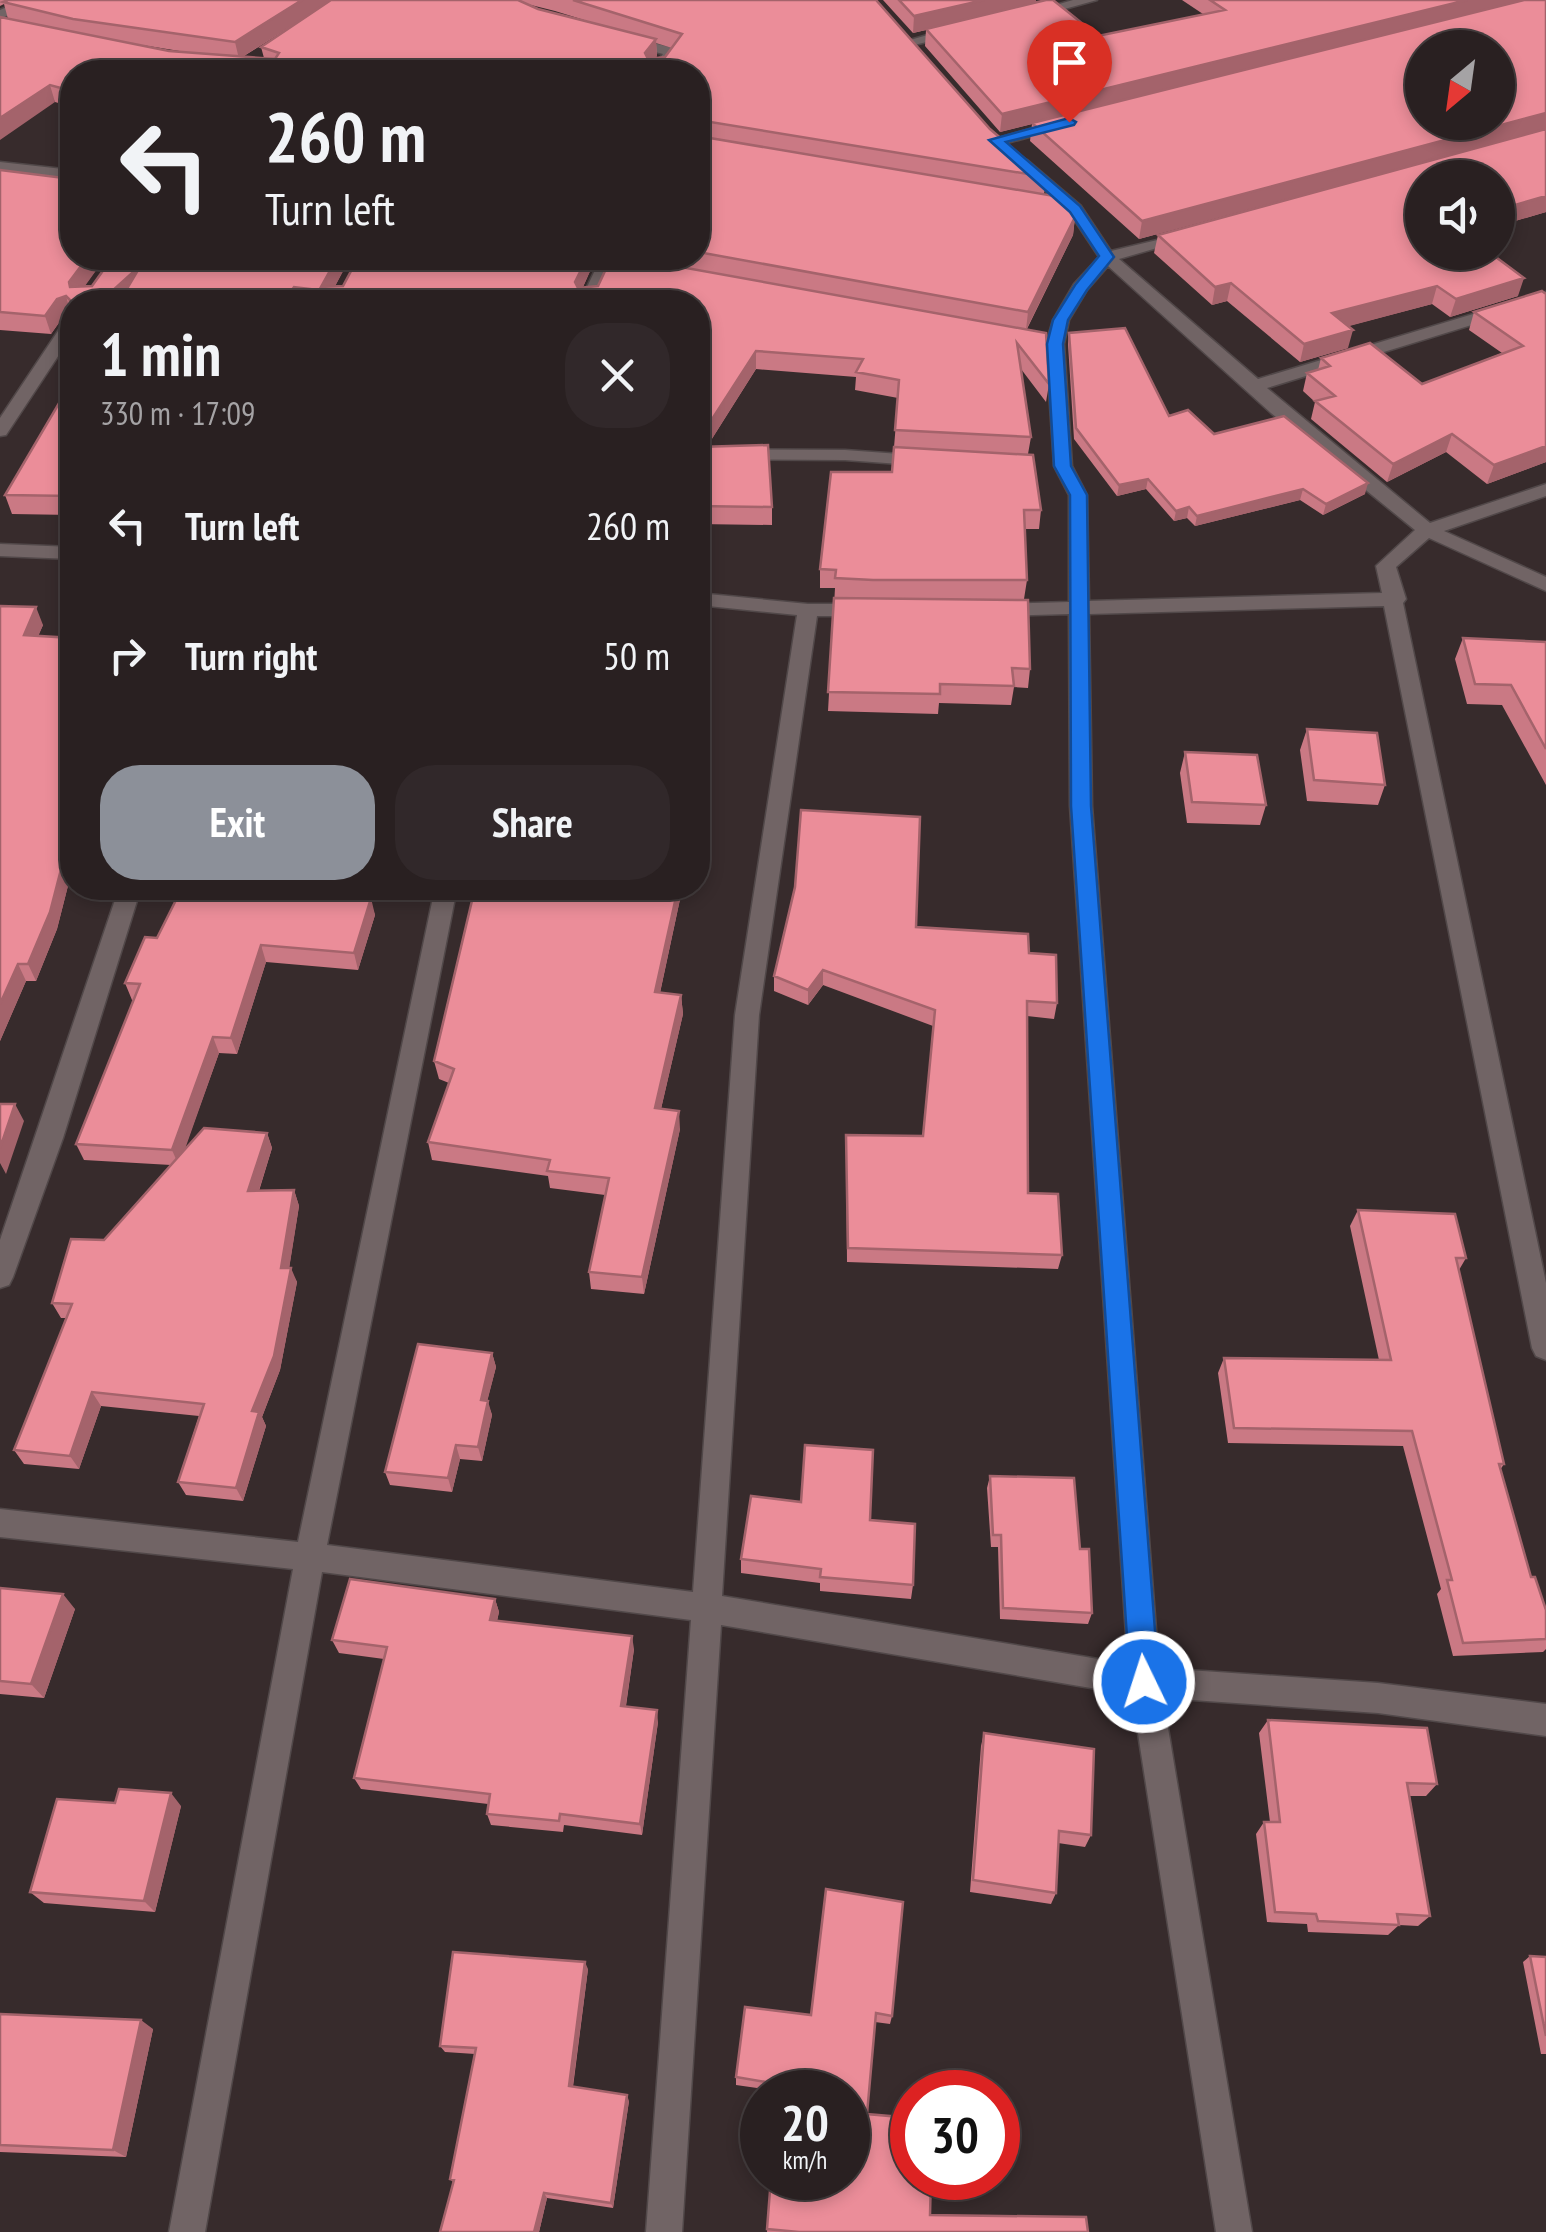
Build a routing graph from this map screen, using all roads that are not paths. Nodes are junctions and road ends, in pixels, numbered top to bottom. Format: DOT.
graph roads {
  1 [pos="34,0"];
  2 [pos="1090,0"];
  3 [pos="0,15"];
  4 [pos="1018,17"];
  5 [pos="0,24"];
  6 [pos="982,25"];
  7 [pos="897,28"];
  8 [pos="19,30"];
  9 [pos="608,36"];
  10 [pos="666,60"];
  11 [pos="1072,122"];
  12 [pos="0,166"];
  13 [pos="60,174"];
  14 [pos="1037,203"];
  15 [pos="1075,210"];
  16 [pos="1202,230"];
  17 [pos="1107,257"];
  18 [pos="653,270"];
  19 [pos="665,272"];
  20 [pos="1546,297"];
  21 [pos="60,341"];
  22 [pos="1255,386"];
  23 [pos="0,431"];
  24 [pos="710,454"];
  25 [pos="954,463"];
  26 [pos="1546,490"];
  27 [pos="1427,530"];
  28 [pos="1,552"];
  29 [pos="60,554"];
  30 [pos="1546,585"];
  31 [pos="1396,599"];
  32 [pos="710,600"];
  33 [pos="808,610"];
  34 [pos="886,610"];
  35 [pos="982,610"];
  36 [pos="1080,610"];
  37 [pos="126,900"];
  38 [pos="444,900"];
  39 [pos="0,1277"];
  40 [pos="1546,1348"];
  41 [pos="0,1522"];
  42 [pos="310,1557"];
  43 [pos="706,1608"];
  44 [pos="1144,1682"];
  45 [pos="1546,1720"];
  46 [pos="187,2232"];
  47 [pos="664,2232"];
  48 [pos="1234,2232"];
  1 -- 3 [label="street"];
  2 -- 4 [label="street"];
  5 -- 8 [label="street"];
  6 -- 7 [label="street"];
  9 -- 10 [label="street"];
  11 -- 15 [label="street"];
  12 -- 13 [label="street"];
  14 -- 15 [label="street"];
  15 -- 17 [label="street"];
  16 -- 17 [label="street"];
  17 -- 22 [label="street"];
  17 -- 36 [label="street"];
  18 -- 19 [label="street"];
  20 -- 22 [label="street"];
  21 -- 23 [label="street"];
  22 -- 27 [label="street"];
  24 -- 25 [label="street"];
  26 -- 27 [label="street"];
  27 -- 30 [label="street"];
  27 -- 31 [label="street"];
  28 -- 29 [label="street"];
  31 -- 36 [label="street"];
  31 -- 40 [label="street"];
  32 -- 33 [label="street"];
  33 -- 34 [label="street"];
  33 -- 43 [label="street"];
  35 -- 36 [label="street"];
  36 -- 44 [label="street"];
  37 -- 39 [label="street"];
  38 -- 42 [label="street"];
  41 -- 42 [label="street"];
  42 -- 43 [label="street"];
  42 -- 46 [label="street"];
  43 -- 44 [label="street"];
  43 -- 47 [label="street"];
  44 -- 45 [label="street"];
  44 -- 48 [label="street"];
}
